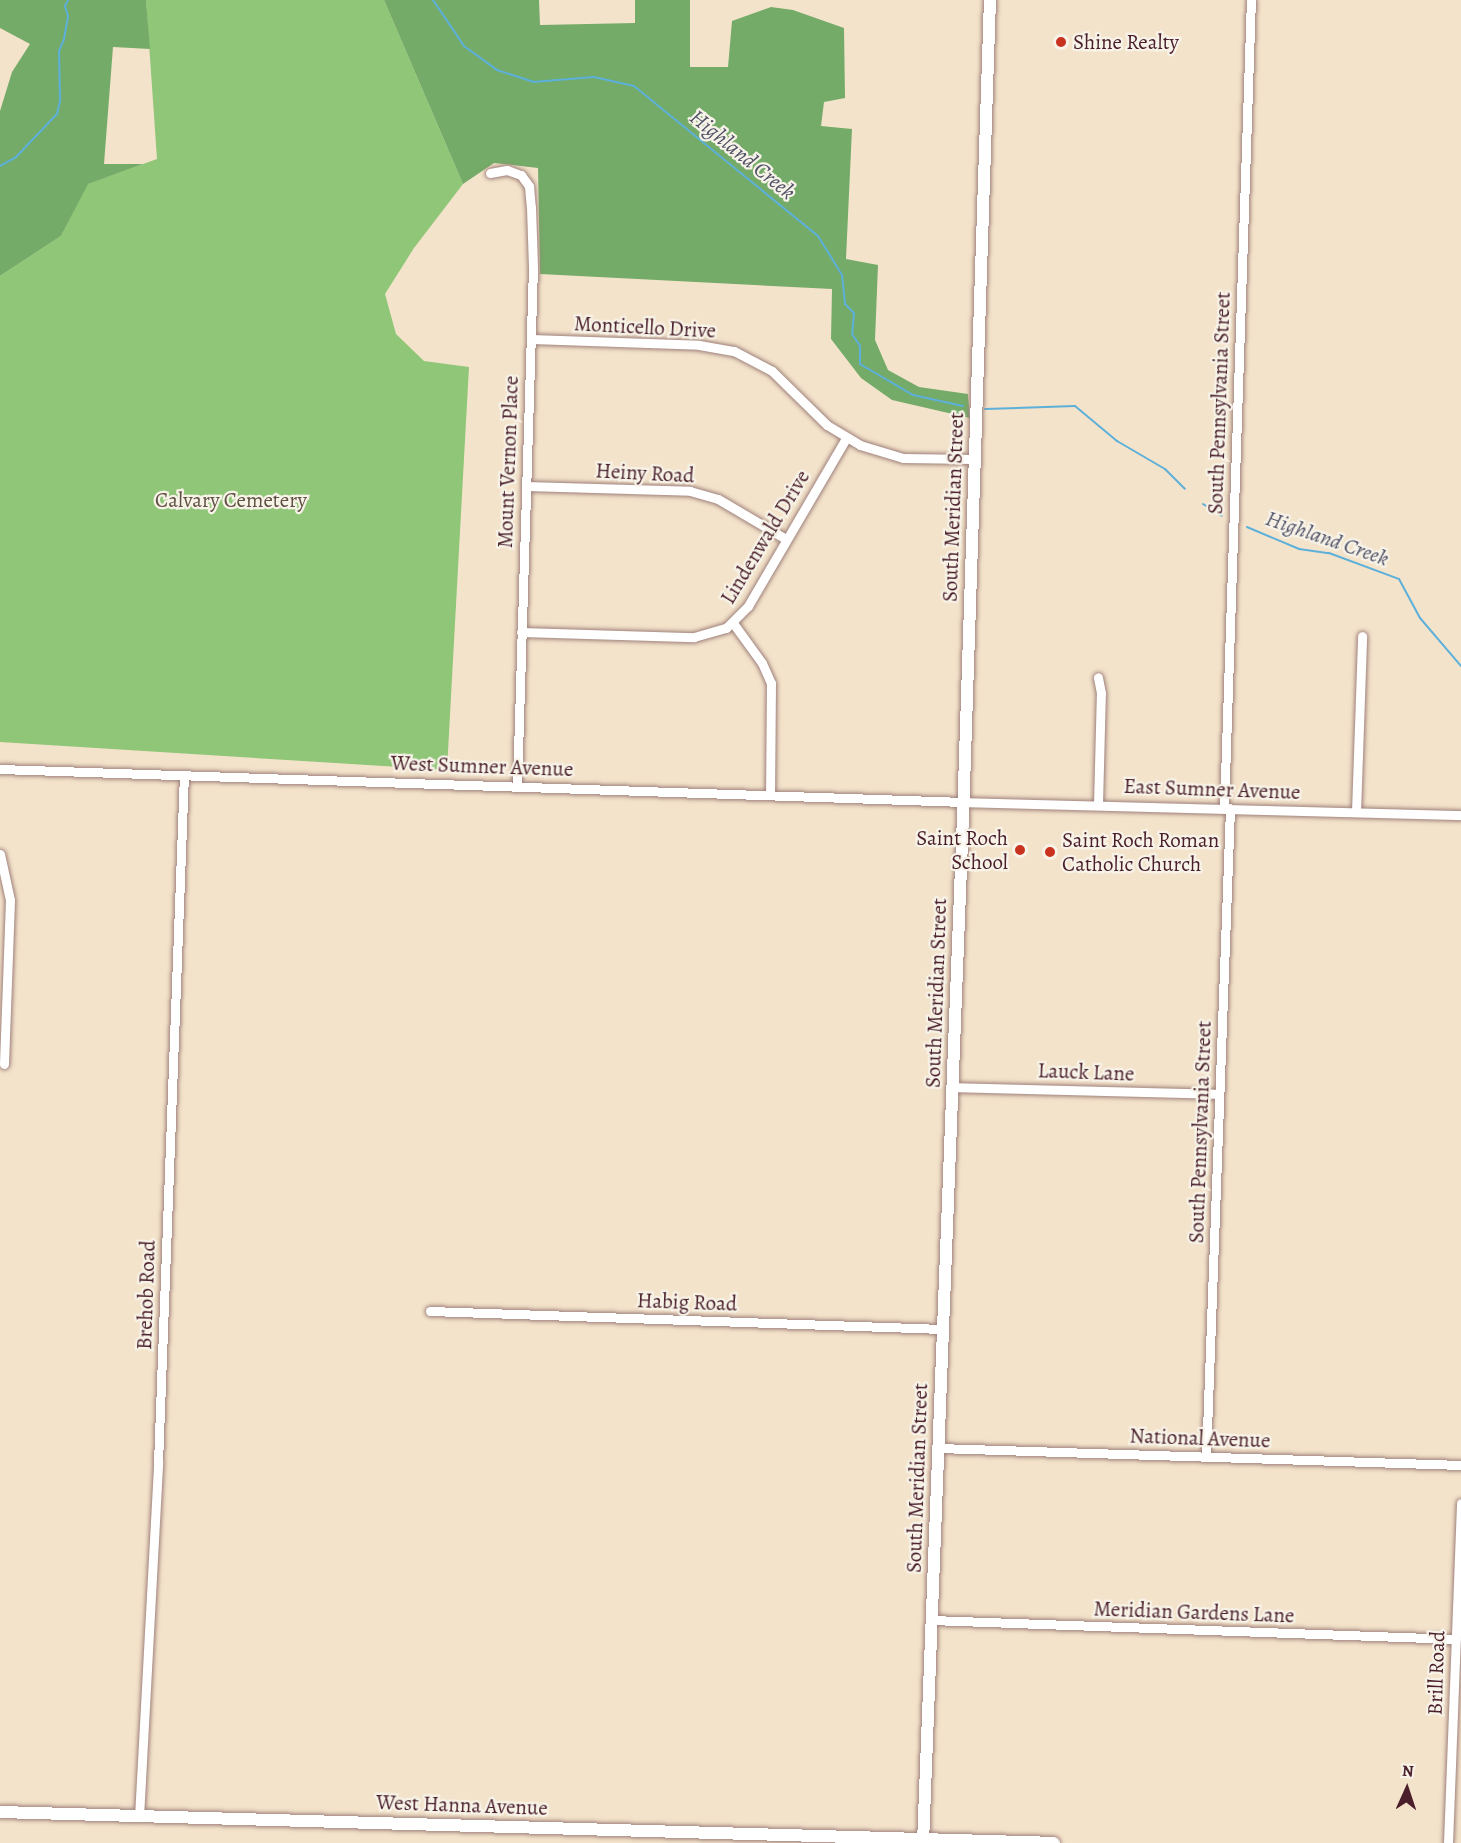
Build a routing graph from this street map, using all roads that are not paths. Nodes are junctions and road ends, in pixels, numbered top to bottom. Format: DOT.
graph roads {
  1 [pos="990,0"];
  2 [pos="1251,0"];
  3 [pos="490,173"];
  4 [pos="531,339"];
  5 [pos="846,438"];
  6 [pos="974,459"];
  7 [pos="526,486"];
  8 [pos="786,539"];
  9 [pos="733,623"];
  10 [pos="521,632"];
  11 [pos="1362,636"];
  12 [pos="1098,677"];
  13 [pos="0,769"];
  14 [pos="184,775"];
  15 [pos="517,786"];
  16 [pos="770,794"];
  17 [pos="963,802"];
  18 [pos="1098,804"];
  19 [pos="1227,808"];
  20 [pos="1356,812"];
  21 [pos="1461,815"];
  22 [pos="0,855"];
  23 [pos="4,1064"];
  24 [pos="952,1087"];
  25 [pos="1219,1094"];
  26 [pos="430,1311"];
  27 [pos="943,1329"];
  28 [pos="938,1448"];
  29 [pos="1206,1457"];
  30 [pos="1461,1465"];
  31 [pos="1461,1503"];
  32 [pos="1461,1511"];
  33 [pos="931,1620"];
  34 [pos="1456,1639"];
  35 [pos="1457,1683"];
  36 [pos="0,1812"];
  37 [pos="139,1817"];
  38 [pos="923,1840"];
  39 [pos="1053,1843"];
  40 [pos="1448,1843"];
  1 -- 6 [label="main road, South Meridian Street"];
  2 -- 19 [label="street, South Pennsylvania Street"];
  3 -- 4 [label="street, Mount Vernon Place"];
  4 -- 5 [label="street, Monticello Drive"];
  4 -- 7 [label="street, Mount Vernon Place"];
  5 -- 6 [label="street, Monticello Drive"];
  5 -- 8 [label="street, Lindenwald Drive"];
  6 -- 17 [label="main road, South Meridian Street"];
  7 -- 8 [label="street, Heiny Road"];
  7 -- 10 [label="street, Mount Vernon Place"];
  8 -- 9 [label="street, Lindenwald Drive"];
  9 -- 10 [label="street, Lindenwald Drive"];
  9 -- 16 [label="street"];
  10 -- 15 [label="street, Mount Vernon Place"];
  11 -- 20 [label="street"];
  12 -- 18 [label="street"];
  13 -- 14 [label="street, West Sumner Avenue"];
  14 -- 15 [label="street, West Sumner Avenue"];
  14 -- 37 [label="street, Brehob Road"];
  15 -- 16 [label="street, West Sumner Avenue"];
  16 -- 17 [label="street, West Sumner Avenue"];
  17 -- 18 [label="street, East Sumner Avenue"];
  17 -- 24 [label="main road, South Meridian Street"];
  18 -- 19 [label="street, East Sumner Avenue"];
  19 -- 20 [label="street, East Sumner Avenue"];
  19 -- 25 [label="street, South Pennsylvania Street"];
  20 -- 21 [label="street, East Sumner Avenue"];
  22 -- 23 [label="street"];
  24 -- 25 [label="street, Lauck Lane"];
  24 -- 27 [label="main road, South Meridian Street"];
  25 -- 29 [label="street, South Pennsylvania Street"];
  26 -- 27 [label="street, Habig Road"];
  27 -- 28 [label="main road, South Meridian Street"];
  28 -- 29 [label="street, National Avenue"];
  28 -- 33 [label="main road, South Meridian Street"];
  29 -- 30 [label="street, National Avenue"];
  31 -- 32 [label="street, Brill Road"];
  32 -- 34 [label="street, Brill Road"];
  33 -- 34 [label="street, Meridian Gardens Lane"];
  33 -- 38 [label="main road, South Meridian Street"];
  34 -- 35 [label="street, Brill Road"];
  35 -- 40 [label="street, Brill Road"];
  36 -- 37 [label="main road, West Hanna Avenue"];
  37 -- 38 [label="main road, West Hanna Avenue"];
  38 -- 39 [label="main road, West Hanna Avenue"];
}
